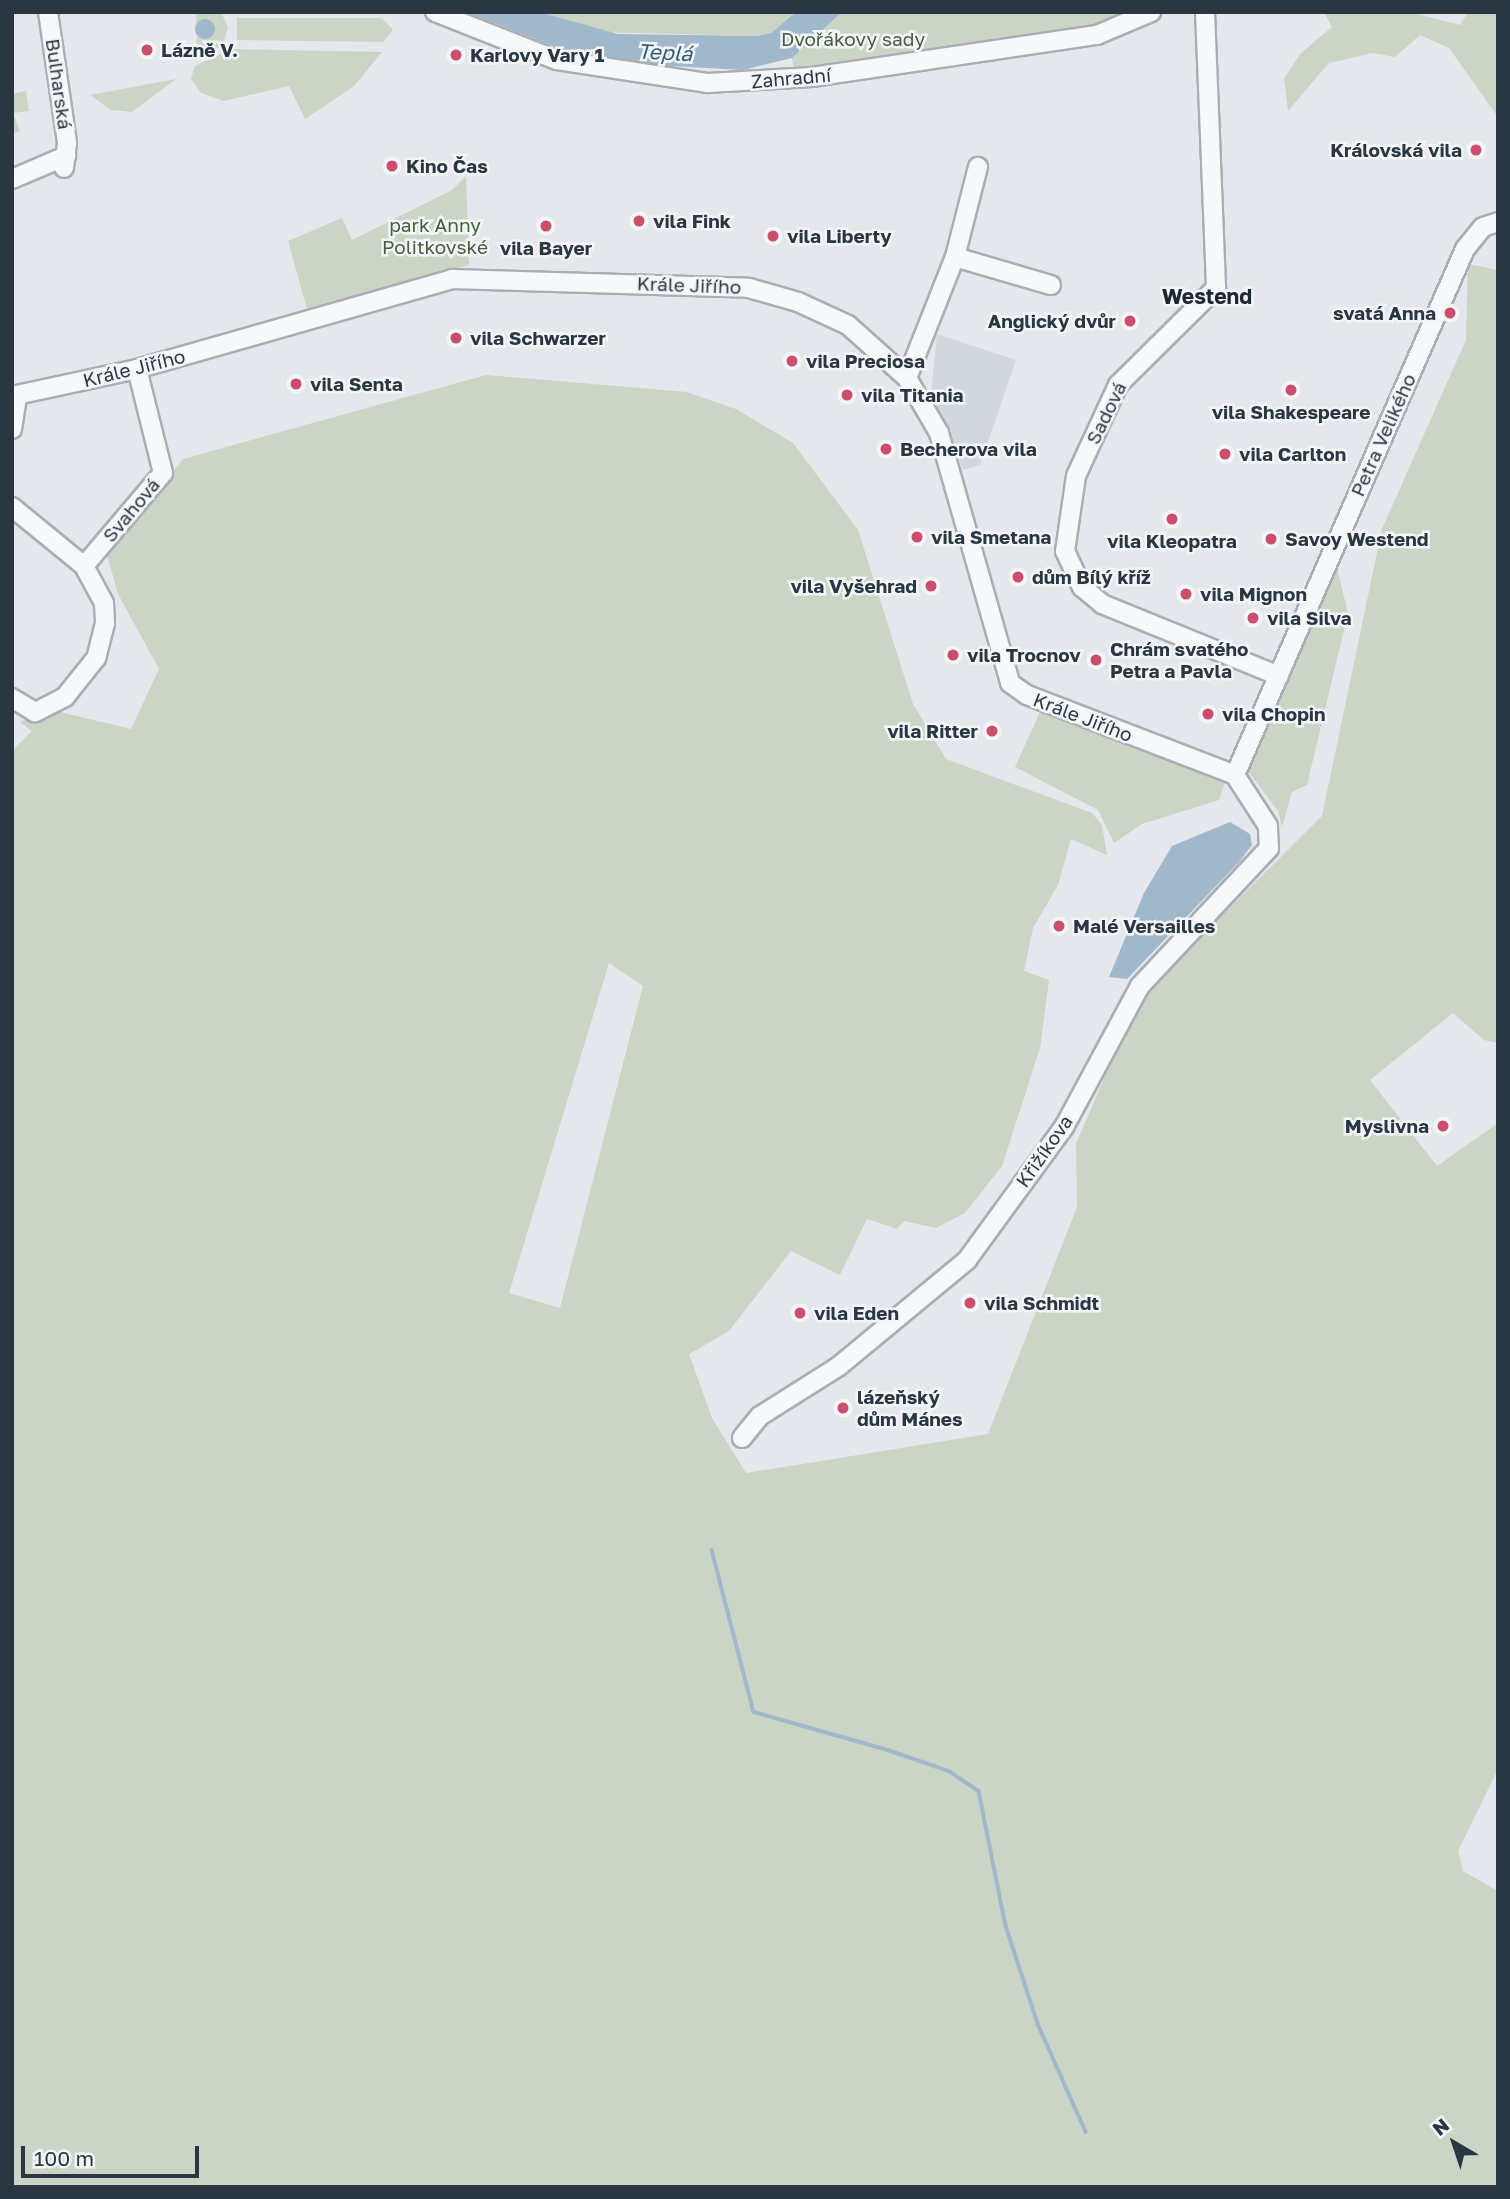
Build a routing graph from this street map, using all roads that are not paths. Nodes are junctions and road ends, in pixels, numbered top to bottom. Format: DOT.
graph roads {
  1 [pos="48,12"];
  2 [pos="435,12"];
  3 [pos="1151,12"];
  4 [pos="1205,12"];
  5 [pos="978,167"];
  6 [pos="12,178"];
  7 [pos="1498,222"];
  8 [pos="955,257"];
  9 [pos="1051,285"];
  10 [pos="137,369"];
  11 [pos="907,378"];
  12 [pos="14,396"];
  13 [pos="12,429"];
  14 [pos="12,507"];
  15 [pos="84,566"];
  16 [pos="1279,676"];
  17 [pos="12,698"];
  18 [pos="1235,775"];
  19 [pos="741,1438"];
  1 -- 6 [label="street, Bulharská"];
  2 -- 3 [label="street, Zahradní"];
  4 -- 16 [label="street, Sadová"];
  5 -- 8 [label="street"];
  7 -- 16 [label="street, Petra Velikého"];
  8 -- 9 [label="street"];
  8 -- 11 [label="street"];
  10 -- 11 [label="street, Krále Jiřího"];
  10 -- 12 [label="street, Krále Jiřího"];
  10 -- 15 [label="street, Svahová"];
  11 -- 18 [label="street, Krále Jiřího"];
  12 -- 13 [label="street"];
  14 -- 15 [label="street"];
  15 -- 17 [label="street"];
  16 -- 18 [label="street, Petra Velikého"];
  18 -- 19 [label="street, Křižíkova"];
}
